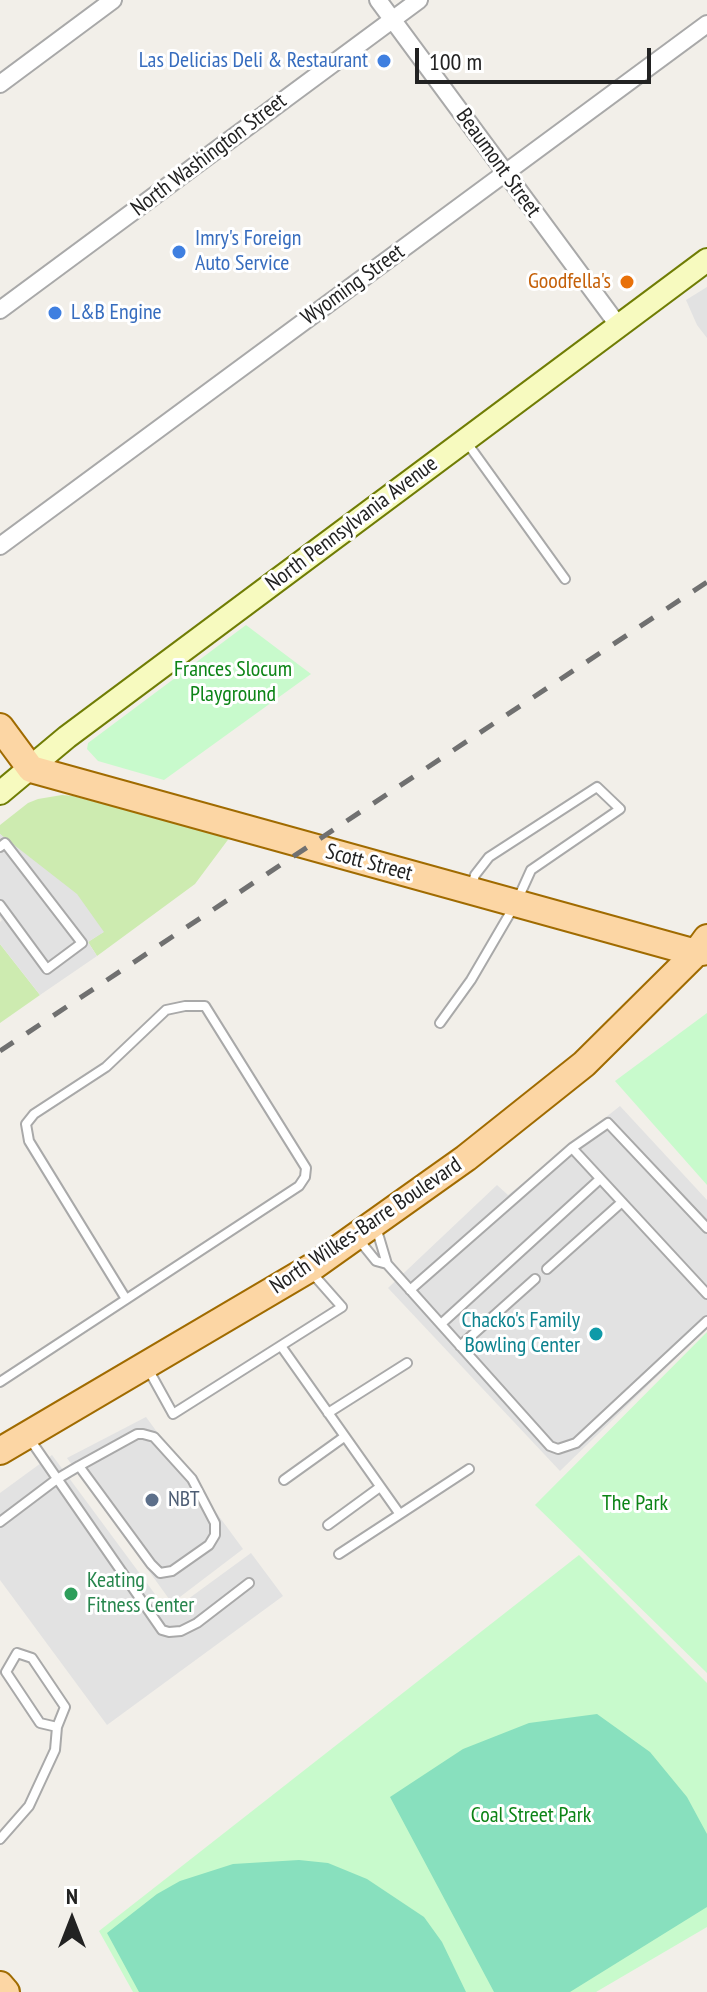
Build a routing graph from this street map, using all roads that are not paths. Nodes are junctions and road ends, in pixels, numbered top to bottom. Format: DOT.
graph roads {
  1 [pos="113,0"];
  2 [pos="378,0"];
  3 [pos="419,0"];
  4 [pos="393,19"];
  5 [pos="707,24"];
  6 [pos="0,84"];
  7 [pos="505,173"];
  8 [pos="707,260"];
  9 [pos="0,310"];
  10 [pos="618,325"];
  11 [pos="465,440"];
  12 [pos="0,546"];
  13 [pos="565,579"];
  14 [pos="0,727"];
  15 [pos="31,769"];
  16 [pos="0,793"];
  17 [pos="0,847"];
  18 [pos="470,890"];
  19 [pos="516,903"];
  20 [pos="0,905"];
  21 [pos="704,949"];
  22 [pos="440,1023"];
  23 [pos="572,1148"];
  24 [pos="600,1179"];
  25 [pos="622,1202"];
  26 [pos="707,1228"];
  27 [pos="366,1229"];
  28 [pos="387,1264"];
  29 [pos="309,1269"];
  30 [pos="547,1269"];
  31 [pos="535,1279"];
  32 [pos="410,1290"];
  33 [pos="707,1294"];
  34 [pos="126,1299"];
  35 [pos="707,1321"];
  36 [pos="441,1324"];
  37 [pos="281,1346"];
  38 [pos="460,1346"];
  39 [pos="407,1363"];
  40 [pos="146,1366"];
  41 [pos="0,1382"];
  42 [pos="328,1413"];
  43 [pos="26,1434"];
  44 [pos="344,1437"];
  45 [pos="0,1451"];
  46 [pos="79,1466"];
  47 [pos="469,1469"];
  48 [pos="57,1479"];
  49 [pos="284,1480"];
  50 [pos="380,1487"];
  51 [pos="399,1513"];
  52 [pos="0,1522"];
  53 [pos="328,1525"];
  54 [pos="339,1554"];
  55 [pos="249,1583"];
  56 [pos="57,1727"];
  57 [pos="0,1839"];
  58 [pos="0,1985"];
  59 [pos="6,1992"];
  1 -- 6 [label="street"];
  2 -- 4 [label="street, Beaumont Street"];
  3 -- 4 [label="street, North Washington Street"];
  4 -- 7 [label="street, Beaumont Street"];
  4 -- 9 [label="street, North Washington Street"];
  5 -- 7 [label="street, Wyoming Street"];
  7 -- 10 [label="street, Beaumont Street"];
  7 -- 12 [label="street, Wyoming Street"];
  8 -- 10 [label="street, North Pennsylvania Avenue"];
  10 -- 11 [label="street, North Pennsylvania Avenue"];
  11 -- 13 [label="lane"];
  11 -- 15 [label="street, North Pennsylvania Avenue"];
  14 -- 15 [label="main road"];
  15 -- 16 [label="street, North Pennsylvania Avenue"];
  15 -- 18 [label="main road, Scott Street"];
  17 -- 20 [label="lane"];
  18 -- 19 [label="main road, Scott Street"];
  18 -- 19 [label="lane"];
  19 -- 21 [label="main road, Scott Street"];
  19 -- 22 [label="lane"];
  21 -- 27 [label="main road, North Wilkes-Barre Boulevard"];
  23 -- 24 [label="lane"];
  23 -- 26 [label="lane"];
  23 -- 32 [label="lane"];
  24 -- 25 [label="lane"];
  24 -- 36 [label="lane"];
  25 -- 30 [label="lane"];
  25 -- 33 [label="lane"];
  27 -- 28 [label="lane"];
  27 -- 28 [label="lane"];
  27 -- 29 [label="main road, North Wilkes-Barre Boulevard"];
  28 -- 32 [label="lane"];
  29 -- 37 [label="lane"];
  29 -- 40 [label="main road, North Wilkes-Barre Boulevard"];
  31 -- 38 [label="lane"];
  32 -- 36 [label="lane"];
  34 -- 34 [label="lane"];
  34 -- 41 [label="lane"];
  35 -- 38 [label="lane"];
  36 -- 38 [label="lane"];
  37 -- 40 [label="lane"];
  37 -- 42 [label="lane"];
  39 -- 42 [label="lane"];
  40 -- 43 [label="main road, North Wilkes-Barre Boulevard"];
  42 -- 44 [label="lane"];
  43 -- 45 [label="main road, North Wilkes-Barre Boulevard"];
  43 -- 48 [label="lane"];
  44 -- 49 [label="lane"];
  44 -- 50 [label="lane"];
  46 -- 46 [label="lane"];
  46 -- 48 [label="lane"];
  47 -- 51 [label="lane"];
  48 -- 52 [label="lane"];
  48 -- 55 [label="lane"];
  50 -- 51 [label="lane"];
  50 -- 53 [label="lane"];
  51 -- 54 [label="lane"];
  56 -- 56 [label="lane"];
  56 -- 57 [label="lane"];
  58 -- 59 [label="main road"];
}
